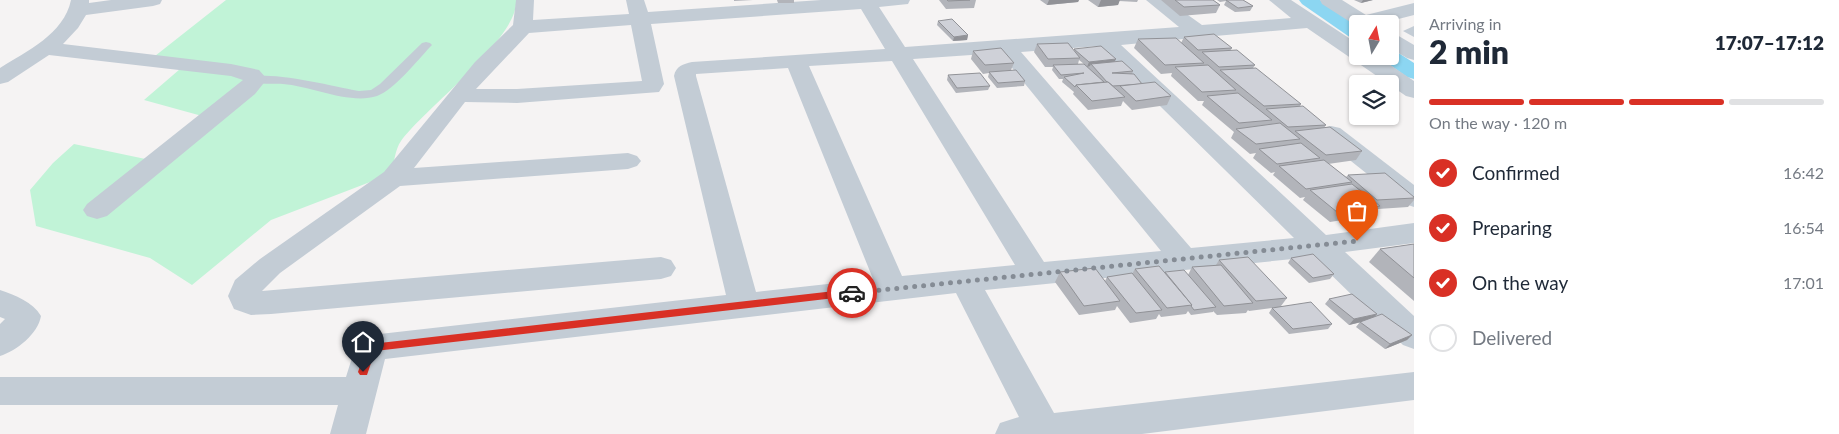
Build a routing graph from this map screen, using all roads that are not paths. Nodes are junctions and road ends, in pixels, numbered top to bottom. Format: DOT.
graph roads {
  1 [pos="153,0"];
  2 [pos="525,0"];
  3 [pos="901,0"];
  4 [pos="1155,0"];
  5 [pos="1278,0"];
  6 [pos="1328,0"];
  7 [pos="1388,0"];
  8 [pos="866,2"];
  9 [pos="80,5"];
  10 [pos="706,7"];
  11 [pos="637,9"];
  12 [pos="1413,9"];
  13 [pos="1352,15"];
  14 [pos="1392,15"];
  15 [pos="1311,22"];
  16 [pos="523,27"];
  17 [pos="1414,29"];
  18 [pos="1199,33"];
  19 [pos="1414,34"];
  20 [pos="1104,40"];
  21 [pos="426,45"];
  22 [pos="1399,45"];
  23 [pos="1006,47"];
  24 [pos="46,48"];
  25 [pos="1349,48"];
  26 [pos="1221,50"];
  27 [pos="898,54"];
  28 [pos="1414,54"];
  29 [pos="796,62"];
  30 [pos="1375,65"];
  31 [pos="0,77"];
  32 [pos="256,79"];
  33 [pos="464,89"];
  34 [pos="1414,91"];
  35 [pos="1312,118"];
  36 [pos="628,161"];
  37 [pos="393,178"];
  38 [pos="1414,198"];
  39 [pos="96,210"];
  40 [pos="1414,233"];
  41 [pos="1320,246"];
  42 [pos="1184,259"];
  43 [pos="661,268"];
  44 [pos="1036,274"];
  45 [pos="965,281"];
  46 [pos="892,288"];
  47 [pos="0,302"];
  48 [pos="744,305"];
  49 [pos="1414,336"];
  50 [pos="0,343"];
  51 [pos="1414,386"];
  52 [pos="0,391"];
  53 [pos="358,391"];
  54 [pos="1034,433"];
  55 [pos="348,434"];
  1 -- 9 [label="street"];
  2 -- 16 [label="street"];
  3 -- 8 [label="street"];
  4 -- 18 [label="street"];
  5 -- 15 [label="street"];
  6 -- 13 [label="street"];
  7 -- 12 [label="street"];
  8 -- 10 [label="street"];
  8 -- 27 [label="street"];
  9 -- 24 [label="street"];
  10 -- 11 [label="street"];
  11 -- 16 [label="street"];
  11 -- 33 [label="street"];
  12 -- 14 [label="street"];
  15 -- 18 [label="street"];
  15 -- 25 [label="street"];
  16 -- 33 [label="street"];
  17 -- 19 [label="lane"];
  18 -- 20 [label="street"];
  18 -- 26 [label="street"];
  20 -- 23 [label="street"];
  20 -- 41 [label="street"];
  21 -- 32 [label="lane"];
  22 -- 28 [label="street"];
  23 -- 27 [label="street"];
  23 -- 42 [label="street"];
  24 -- 31 [label="street"];
  24 -- 32 [label="street"];
  27 -- 29 [label="street"];
  27 -- 44 [label="street"];
  29 -- 46 [label="street"];
  29 -- 48 [label="street"];
  30 -- 34 [label="street"];
  32 -- 39 [label="street"];
  33 -- 37 [label="street"];
  35 -- 38 [label="street"];
  36 -- 37 [label="street"];
  37 -- 43 [label="street"];
  40 -- 41 [label="street"];
  41 -- 42 [label="street"];
  41 -- 49 [label="street"];
  42 -- 44 [label="street"];
  44 -- 45 [label="street"];
  45 -- 46 [label="street"];
  45 -- 54 [label="street"];
  46 -- 48 [label="street"];
  47 -- 50 [label="street"];
  48 -- 53 [label="street"];
  51 -- 54 [label="street"];
  52 -- 53 [label="street"];
  53 -- 55 [label="street"];
}
